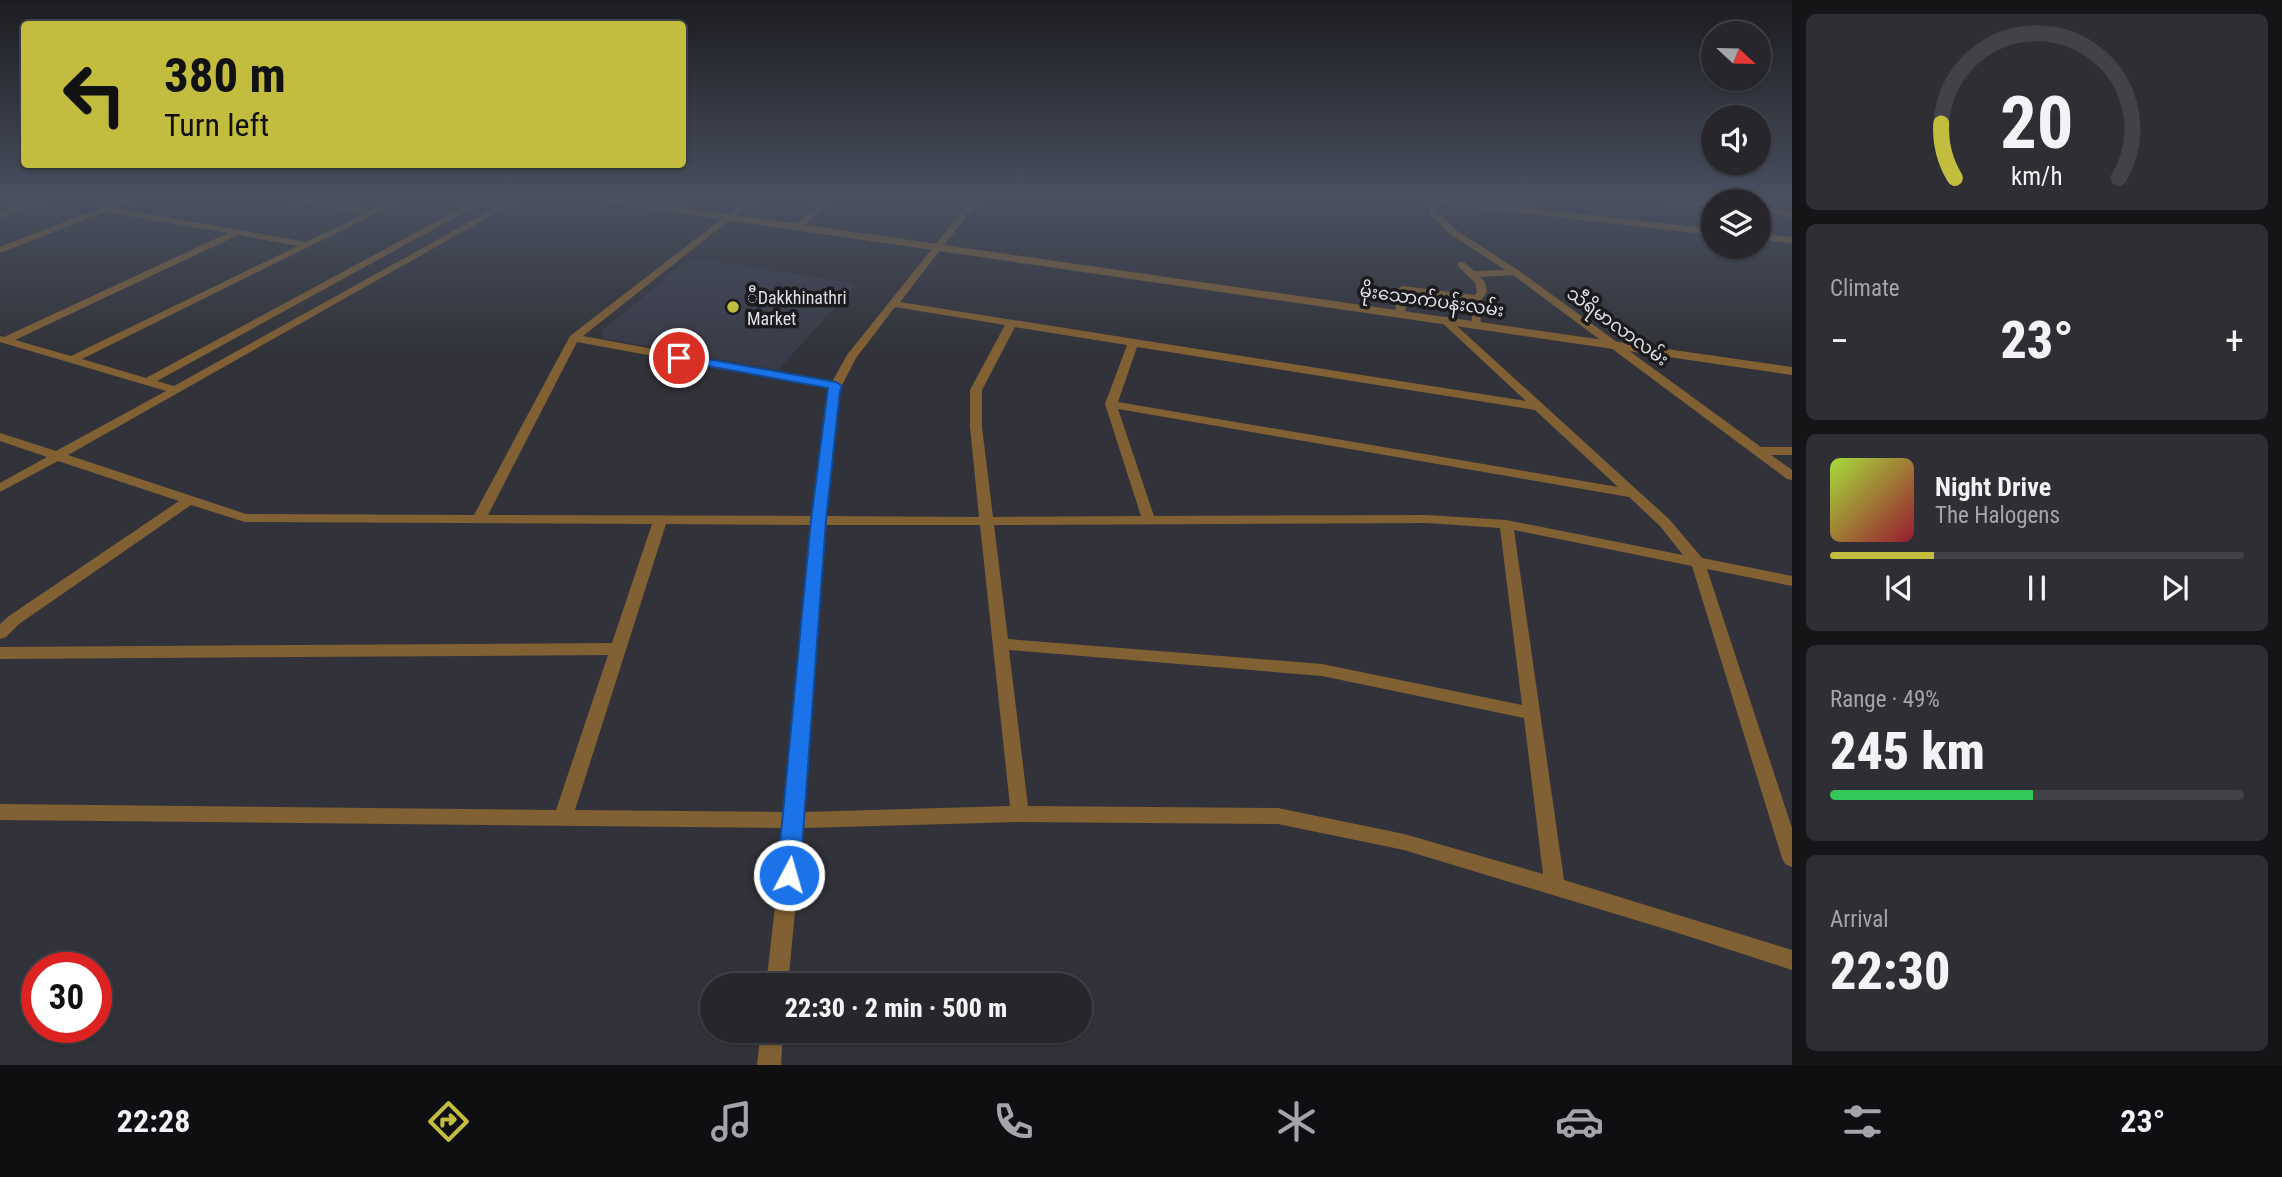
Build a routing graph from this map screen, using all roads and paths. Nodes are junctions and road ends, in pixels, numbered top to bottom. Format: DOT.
graph roads {
  1 [pos="199,250"];
  2 [pos="298,250"];
  3 [pos="391,250"];
  4 [pos="426,250"];
  5 [pos="687,250"];
  6 [pos="936,250"];
  7 [pos="949,250"];
  8 [pos="1480,250"];
  9 [pos="1461,264"];
  10 [pos="1515,272"];
  11 [pos="1474,274"];
  12 [pos="1477,298"];
  13 [pos="893,304"];
  14 [pos="1400,313"];
  15 [pos="1443,319"];
  16 [pos="1011,324"];
  17 [pos="1477,324"];
  18 [pos="574,338"];
  19 [pos="3,340"];
  20 [pos="1133,342"];
  21 [pos="1614,346"];
  22 [pos="73,359"];
  23 [pos="1792,371"];
  24 [pos="148,381"];
  25 [pos="836,386"];
  26 [pos="176,390"];
  27 [pos="1111,404"];
  28 [pos="1541,407"];
  29 [pos="0,437"];
  30 [pos="1760,450"];
  31 [pos="1792,451"];
  32 [pos="55,457"];
  33 [pos="1792,476"];
  34 [pos="0,488"];
  35 [pos="1634,494"];
  36 [pos="188,501"];
  37 [pos="479,519"];
  38 [pos="660,520"];
  39 [pos="819,520"];
  40 [pos="987,521"];
  41 [pos="1149,521"];
  42 [pos="1506,524"];
  43 [pos="1698,563"];
  44 [pos="1792,582"];
  45 [pos="0,633"];
  46 [pos="1001,644"];
  47 [pos="617,649"];
  48 [pos="0,653"];
  49 [pos="1531,713"];
  50 [pos="0,812"];
  51 [pos="1020,814"];
  52 [pos="563,818"];
  53 [pos="794,820"];
  54 [pos="1792,858"];
  55 [pos="1555,886"];
  56 [pos="1792,960"];
  57 [pos="778,973"];
  58 [pos="771,1043"];
  59 [pos="769,1065"];
  1 -- 19 [label="street"];
  2 -- 22 [label="street"];
  3 -- 24 [label="street"];
  4 -- 26 [label="street"];
  5 -- 18 [label="street"];
  6 -- 13 [label="street"];
  7 -- 14 [label="street, မိုးသောက်ပန်းလမ်း"];
  8 -- 10 [label="street, သီရိမာလာလမ်း"];
  9 -- 11 [label="street"];
  10 -- 11 [label="street"];
  10 -- 21 [label="street, သီရိမာလာလမ်း"];
  11 -- 12 [label="street"];
  12 -- 14 [label="street"];
  12 -- 17 [label="street"];
  13 -- 16 [label="street"];
  13 -- 25 [label="street"];
  14 -- 15 [label="street, မိုးသောက်ပန်းလမ်း"];
  15 -- 17 [label="street, မိုးသောက်ပန်းလမ်း"];
  15 -- 28 [label="street"];
  16 -- 20 [label="street"];
  16 -- 40 [label="street"];
  17 -- 21 [label="street, မိုးသောက်ပန်းလမ်း"];
  18 -- 25 [label="street"];
  18 -- 37 [label="street"];
  19 -- 22 [label="street"];
  20 -- 27 [label="street"];
  20 -- 28 [label="street"];
  21 -- 23 [label="street, မိုးသောက်ပန်းလမ်း"];
  21 -- 30 [label="street, သီရိမာလာလမ်း"];
  22 -- 24 [label="street"];
  24 -- 26 [label="street"];
  25 -- 39 [label="street"];
  26 -- 32 [label="street"];
  27 -- 35 [label="street"];
  27 -- 41 [label="street"];
  28 -- 35 [label="street"];
  29 -- 32 [label="street"];
  30 -- 31 [label="street"];
  30 -- 33 [label="street, သီရိမာလာလမ်း"];
  32 -- 34 [label="street"];
  32 -- 36 [label="street"];
  35 -- 43 [label="street"];
  36 -- 37 [label="street"];
  36 -- 45 [label="street"];
  37 -- 38 [label="street"];
  38 -- 39 [label="street"];
  38 -- 47 [label="street"];
  39 -- 40 [label="street"];
  39 -- 53 [label="street"];
  40 -- 41 [label="street"];
  40 -- 46 [label="street"];
  41 -- 42 [label="street"];
  42 -- 43 [label="street"];
  42 -- 49 [label="street"];
  43 -- 44 [label="street"];
  43 -- 54 [label="street"];
  46 -- 49 [label="street"];
  46 -- 51 [label="street"];
  47 -- 48 [label="street"];
  47 -- 52 [label="street"];
  49 -- 55 [label="street"];
  50 -- 52 [label="street"];
  51 -- 53 [label="street"];
  51 -- 55 [label="street"];
  52 -- 53 [label="street"];
  53 -- 57 [label="street"];
  55 -- 56 [label="street"];
  58 -- 59 [label="street"];
}
